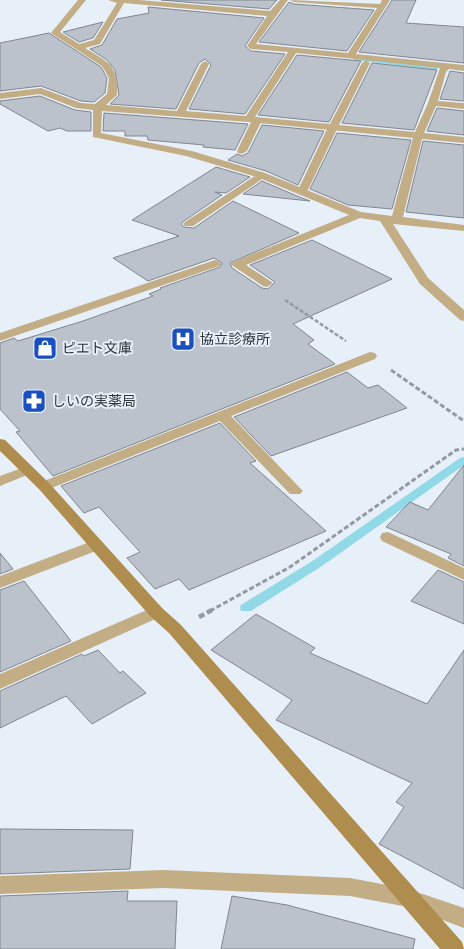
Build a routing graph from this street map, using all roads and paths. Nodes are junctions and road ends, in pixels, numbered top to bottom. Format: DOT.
graph roads {
  1 [pos="82,0"];
  2 [pos="112,0"];
  3 [pos="210,0"];
  4 [pos="284,0"];
  5 [pos="294,0"];
  6 [pos="122,1"];
  7 [pos="323,1"];
  8 [pos="384,3"];
  9 [pos="203,8"];
  10 [pos="272,14"];
  11 [pos="78,47"];
  12 [pos="292,53"];
  13 [pos="351,56"];
  14 [pos="205,64"];
  15 [pos="366,64"];
  16 [pos="464,68"];
  17 [pos="444,69"];
  18 [pos="0,96"];
  19 [pos="433,103"];
  20 [pos="464,106"];
  21 [pos="98,107"];
  22 [pos="180,114"];
  23 [pos="253,119"];
  24 [pos="333,127"];
  25 [pos="418,136"];
  26 [pos="464,140"];
  27 [pos="242,151"];
  28 [pos="261,175"];
  29 [pos="302,192"];
  30 [pos="358,215"];
  31 [pos="391,221"];
  32 [pos="189,224"];
  33 [pos="464,228"];
  34 [pos="215,264"];
  35 [pos="267,283"];
  36 [pos="464,317"];
  37 [pos="0,337"];
  38 [pos="370,356"];
  39 [pos="222,415"];
  40 [pos="0,443"];
  41 [pos="464,449"];
  42 [pos="27,470"];
  43 [pos="0,481"];
  44 [pos="44,486"];
  45 [pos="295,491"];
  46 [pos="388,537"];
  47 [pos="95,545"];
  48 [pos="464,575"];
  49 [pos="0,582"];
  50 [pos="156,612"];
  51 [pos="176,629"];
  52 [pos="0,682"];
  53 [pos="0,885"];
  54 [pos="408,898"];
  55 [pos="464,918"];
  56 [pos="454,949"];
  1 -- 11 [label="street"];
  2 -- 6 [label="street"];
  3 -- 9 [label="street"];
  4 -- 10 [label="street"];
  5 -- 7 [label="street"];
  6 -- 9 [label="street"];
  6 -- 11 [label="street"];
  7 -- 8 [label="street"];
  8 -- 13 [label="street"];
  9 -- 10 [label="street"];
  10 -- 12 [label="street"];
  11 -- 21 [label="street"];
  12 -- 13 [label="street"];
  12 -- 15 [label="street"];
  12 -- 23 [label="street"];
  13 -- 17 [label="street"];
  14 -- 22 [label="street"];
  15 -- 17 [label="street"];
  15 -- 24 [label="street"];
  16 -- 17 [label="street"];
  17 -- 19 [label="street"];
  18 -- 21 [label="street"];
  19 -- 20 [label="street"];
  19 -- 25 [label="street"];
  21 -- 22 [label="street"];
  21 -- 28 [label="street"];
  22 -- 23 [label="street"];
  23 -- 24 [label="street"];
  23 -- 27 [label="street"];
  24 -- 25 [label="street"];
  24 -- 29 [label="street"];
  25 -- 26 [label="street"];
  25 -- 31 [label="street"];
  28 -- 29 [label="street"];
  28 -- 32 [label="street"];
  29 -- 30 [label="street"];
  30 -- 31 [label="street"];
  30 -- 35 [label="street"];
  31 -- 33 [label="street"];
  31 -- 36 [label="street"];
  34 -- 37 [label="street"];
  38 -- 39 [label="street"];
  39 -- 44 [label="street"];
  39 -- 45 [label="street"];
  40 -- 42 [label="street"];
  41 -- 51 [label="path"];
  42 -- 43 [label="street"];
  42 -- 44 [label="street"];
  44 -- 47 [label="street"];
  46 -- 48 [label="street"];
  47 -- 49 [label="street"];
  47 -- 50 [label="street"];
  50 -- 51 [label="street"];
  50 -- 52 [label="street"];
  51 -- 54 [label="street"];
  53 -- 54 [label="street"];
  54 -- 55 [label="street"];
  54 -- 56 [label="street"];
}
